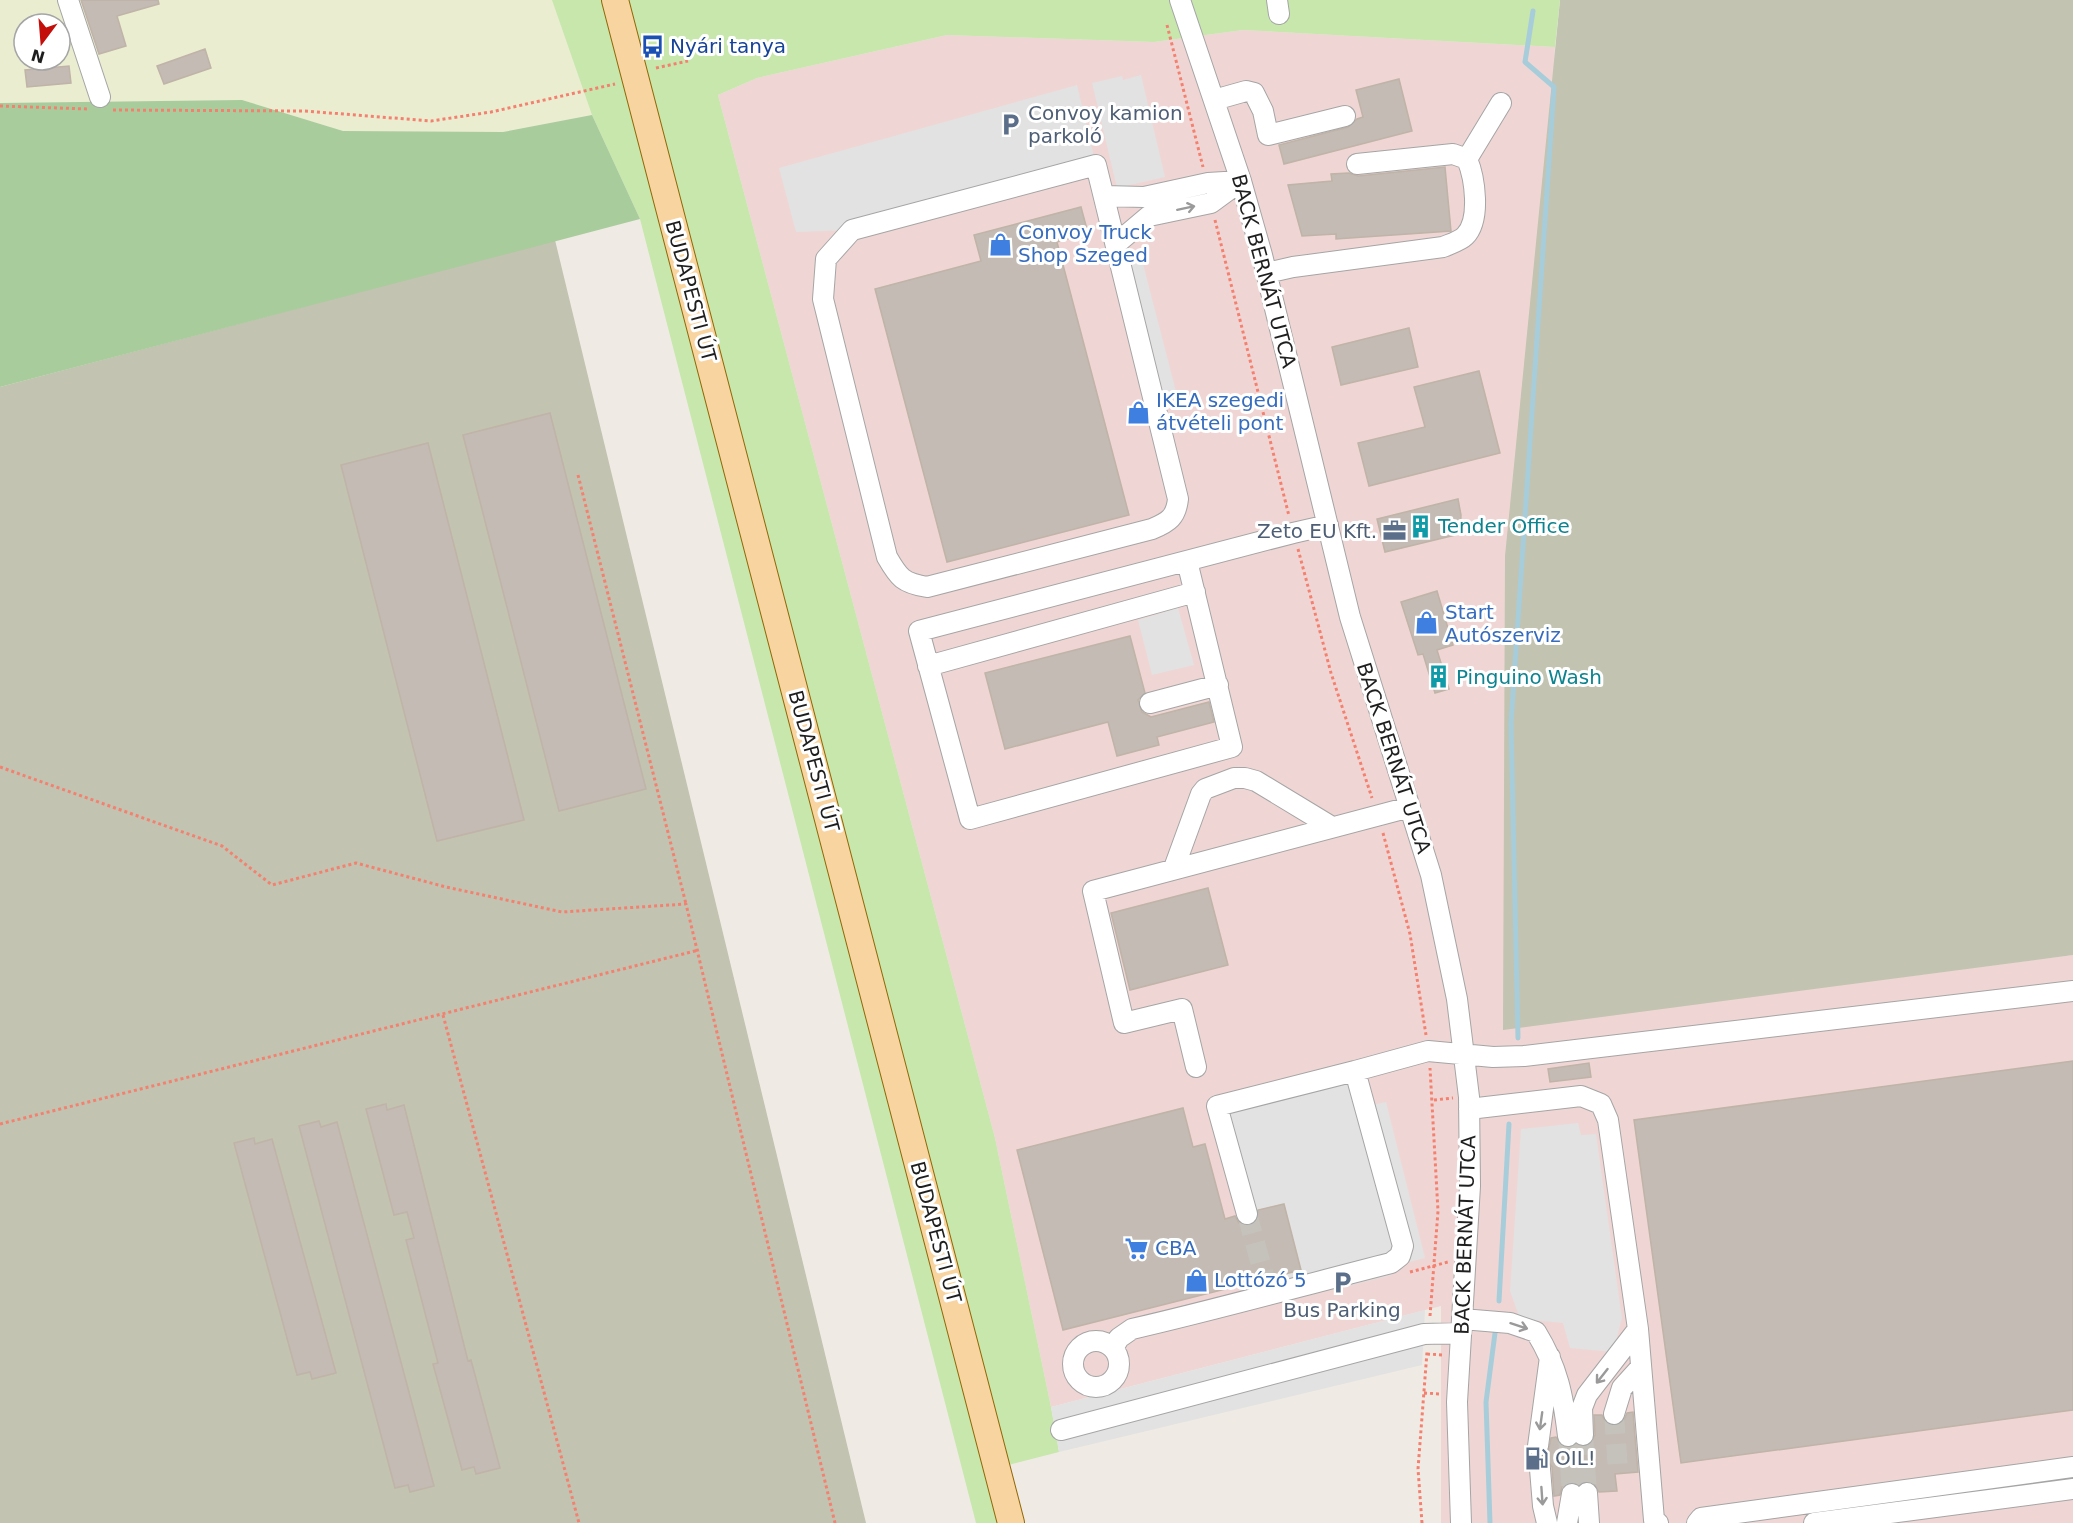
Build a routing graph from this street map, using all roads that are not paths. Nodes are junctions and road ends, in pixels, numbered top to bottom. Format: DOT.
graph roads {
  1 [pos="68,0"];
  2 [pos="615,0"];
  3 [pos="1183,6"];
  4 [pos="1214,100"];
  5 [pos="1501,103"];
  6 [pos="99,105"];
  7 [pos="1345,116"];
  8 [pos="1467,159"];
  9 [pos="1357,164"];
  10 [pos="1241,181"];
  11 [pos="1104,196"];
  12 [pos="1146,207"];
  13 [pos="1117,243"];
  14 [pos="1267,273"];
  15 [pos="1328,525"];
  16 [pos="1187,561"];
  17 [pos="1195,592"];
  18 [pos="928,666"];
  19 [pos="1218,685"];
  20 [pos="1150,703"];
  21 [pos="1410,807"];
  22 [pos="1332,827"];
  23 [pos="1174,868"];
  24 [pos="2073,991"];
  25 [pos="1465,1055"];
  26 [pos="1196,1067"];
  27 [pos="1355,1071"];
  28 [pos="1469,1109"];
  29 [pos="1247,1214"];
  30 [pos="1461,1326"];
  31 [pos="1638,1329"];
  32 [pos="1113,1348"];
  33 [pos="1550,1355"];
  34 [pos="1641,1367"];
  35 [pos="1614,1414"];
  36 [pos="1060,1430"];
  37 [pos="1538,1446"];
  38 [pos="2073,1467"];
  39 [pos="1540,1469"];
  40 [pos="2073,1489"];
  41 [pos="1011,1523"];
  42 [pos="1461,1523"];
  43 [pos="1547,1523"];
  44 [pos="1567,1523"];
  45 [pos="1589,1523"];
  46 [pos="1658,1523"];
  47 [pos="1697,1523"];
  48 [pos="1814,1523"];
  1 -- 6 [label="street"];
  2 -- 41 [label="main road, BUDAPESTI ÚT"];
  3 -- 4 [label="street, BACK BERNÁT UTCA"];
  4 -- 7 [label="street"];
  4 -- 10 [label="street, BACK BERNÁT UTCA"];
  5 -- 8 [label="street"];
  8 -- 9 [label="street"];
  8 -- 14 [label="street"];
  10 -- 12 [label="street"];
  12 -- 10 [label="street, one-way"];
  10 -- 14 [label="street, BACK BERNÁT UTCA"];
  11 -- 12 [label="street"];
  11 -- 13 [label="street"];
  11 -- 13 [label="street"];
  12 -- 13 [label="street"];
  14 -- 15 [label="street, BACK BERNÁT UTCA"];
  15 -- 16 [label="street"];
  15 -- 21 [label="street, BACK BERNÁT UTCA"];
  16 -- 17 [label="street"];
  16 -- 18 [label="street"];
  17 -- 18 [label="street"];
  17 -- 19 [label="street"];
  18 -- 19 [label="street"];
  19 -- 20 [label="street"];
  21 -- 22 [label="street"];
  21 -- 25 [label="street, BACK BERNÁT UTCA"];
  22 -- 23 [label="street"];
  22 -- 23 [label="street"];
  23 -- 26 [label="street"];
  24 -- 25 [label="street"];
  25 -- 27 [label="street"];
  25 -- 28 [label="street, BACK BERNÁT UTCA"];
  27 -- 29 [label="street"];
  27 -- 32 [label="street"];
  28 -- 30 [label="street, BACK BERNÁT UTCA"];
  28 -- 31 [label="street"];
  30 -- 33 [label="street, one-way"];
  30 -- 36 [label="street"];
  30 -- 42 [label="street, BACK BERNÁT UTCA"];
  31 -- 33 [label="street, one-way"];
  31 -- 34 [label="street"];
  33 -- 37 [label="street, one-way"];
  34 -- 35 [label="street"];
  34 -- 46 [label="street"];
  38 -- 47 [label="street"];
  39 -- 43 [label="street, one-way"];
  40 -- 48 [label="street"];
  44 -- 45 [label="street"];
}
